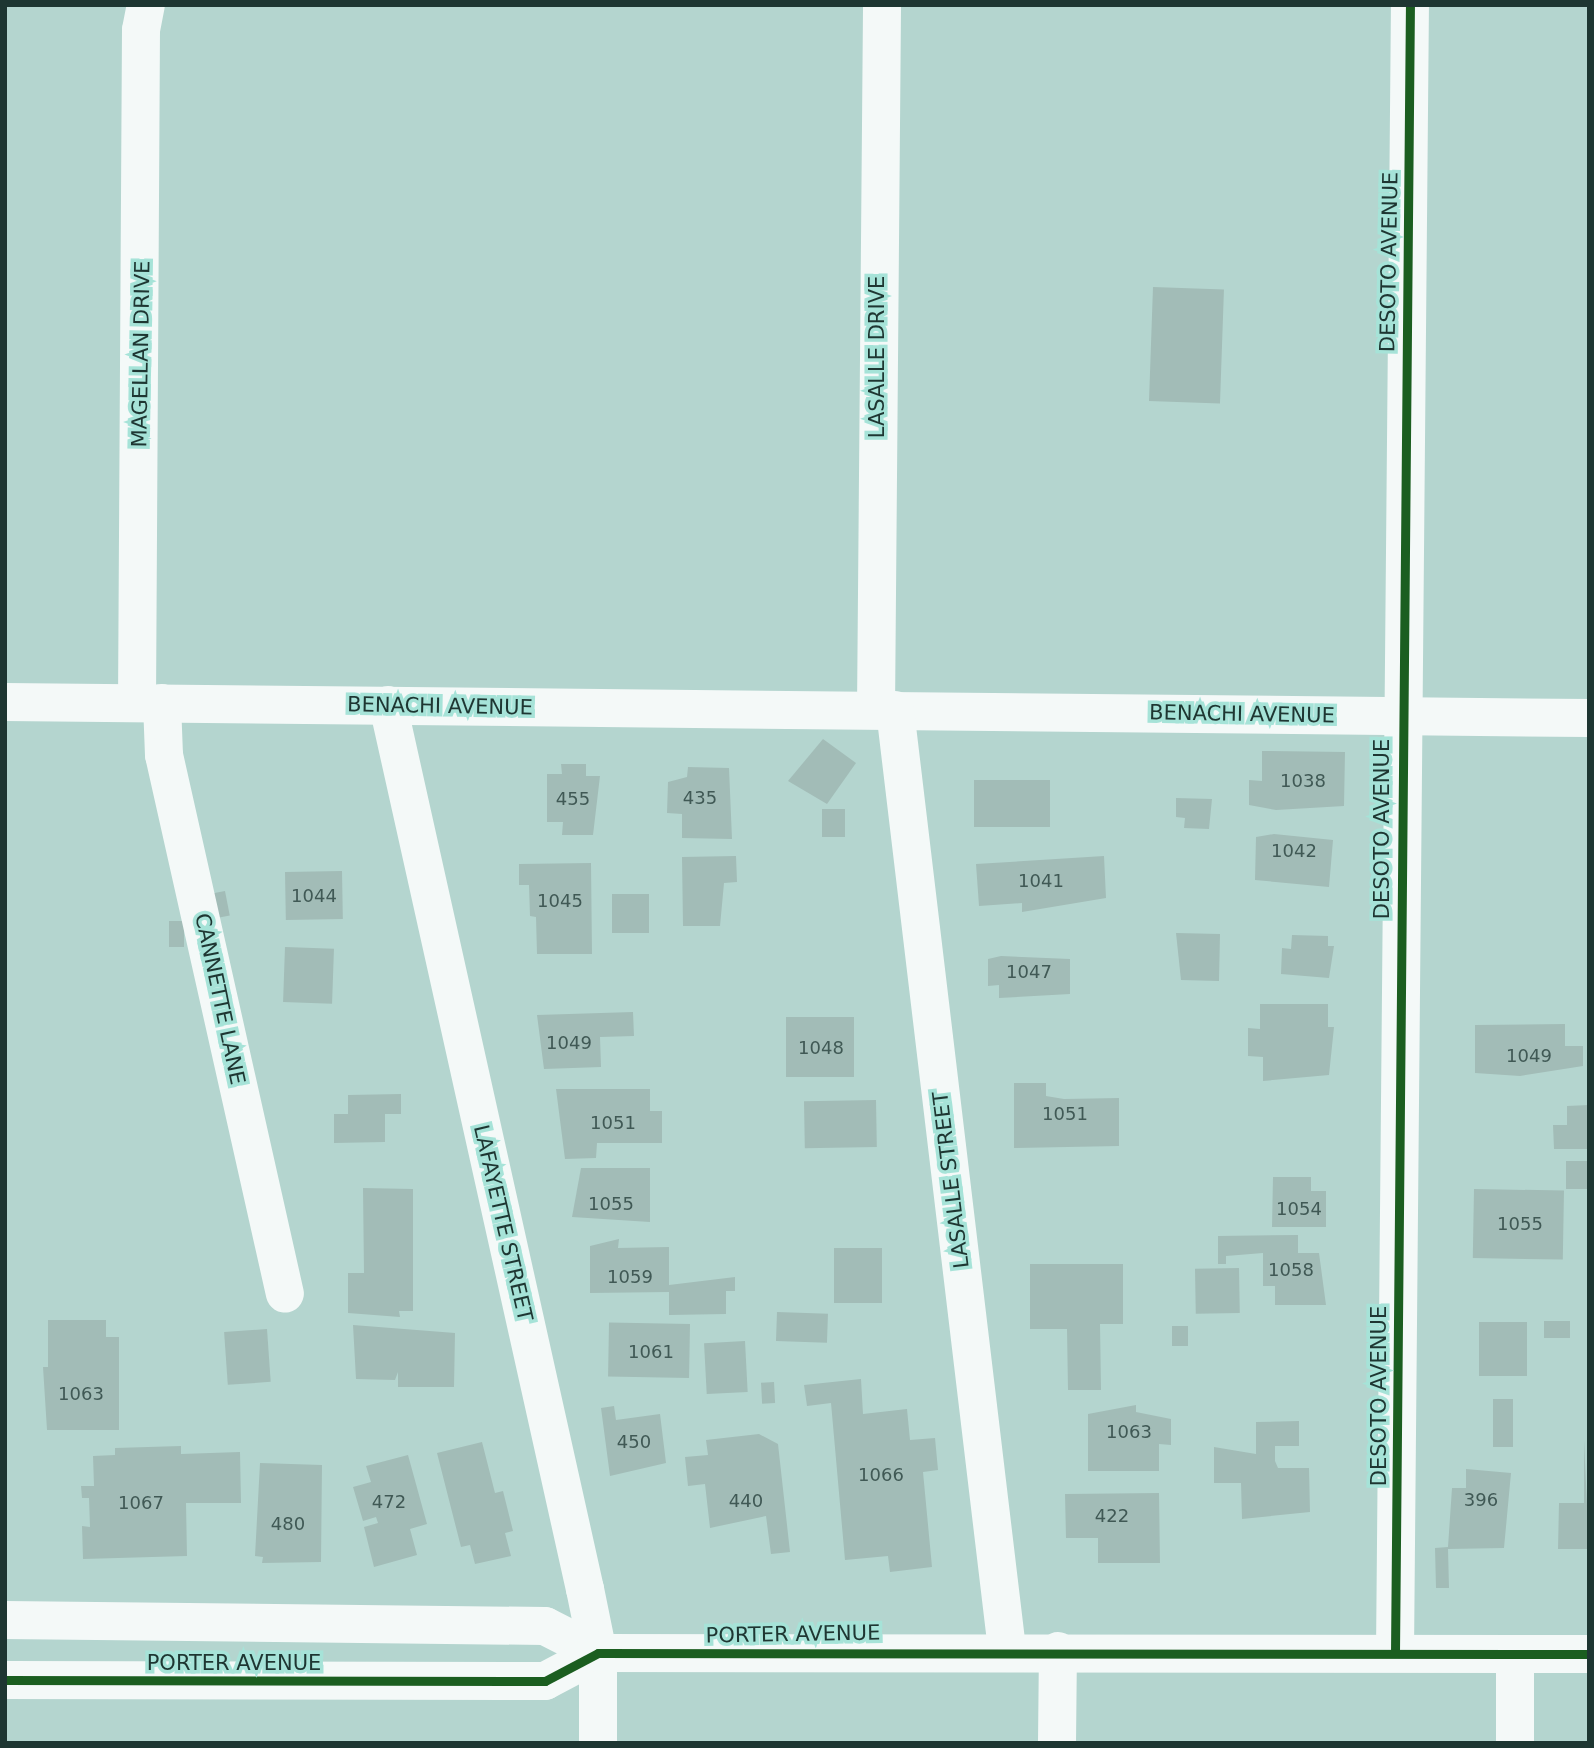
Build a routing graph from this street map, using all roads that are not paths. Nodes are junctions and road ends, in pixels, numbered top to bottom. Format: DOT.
graph roads {
  1 [pos="146,5"];
  2 [pos="882,5"];
  3 [pos="1410,5"];
  4 [pos="5,702"];
  5 [pos="149,703"];
  6 [pos="388,705"];
  7 [pos="885,710"];
  8 [pos="1401,716"];
  9 [pos="1589,718"];
  10 [pos="285,1294"];
  11 [pos="5,1620"];
  12 [pos="1007,1649"];
  13 [pos="1058,1651"];
  14 [pos="598,1653"];
  15 [pos="1395,1653"];
  16 [pos="1515,1654"];
  17 [pos="1589,1654"];
  18 [pos="5,1680"];
  19 [pos="598,1743"];
  20 [pos="1057,1743"];
  21 [pos="1515,1743"];
  1 -- 5 [label="street, MAGELLAN DRIVE"];
  2 -- 7 [label="street, LASALLE DRIVE"];
  3 -- 8 [label="street, DESOTO AVENUE"];
  4 -- 5 [label="street, BENACHI AVENUE"];
  5 -- 6 [label="street, BENACHI AVENUE"];
  5 -- 10 [label="street, CANNETTE LANE"];
  6 -- 7 [label="street, BENACHI AVENUE"];
  6 -- 14 [label="street, LAFAYETTE STREET"];
  7 -- 8 [label="street, BENACHI AVENUE"];
  7 -- 12 [label="street, LASALLE STREET"];
  8 -- 9 [label="street, BENACHI AVENUE"];
  8 -- 15 [label="street, DESOTO AVENUE"];
  11 -- 14 [label="street, PORTER AVENUE"];
  12 -- 13 [label="street, PORTER AVENUE"];
  12 -- 14 [label="street, PORTER AVENUE"];
  13 -- 15 [label="street, PORTER AVENUE"];
  13 -- 20 [label="street"];
  14 -- 18 [label="street, PORTER AVENUE"];
  14 -- 19 [label="street, LAFAYETTE STREET"];
  15 -- 16 [label="street, PORTER AVENUE"];
  16 -- 17 [label="street, PORTER AVENUE"];
  16 -- 21 [label="street"];
}
